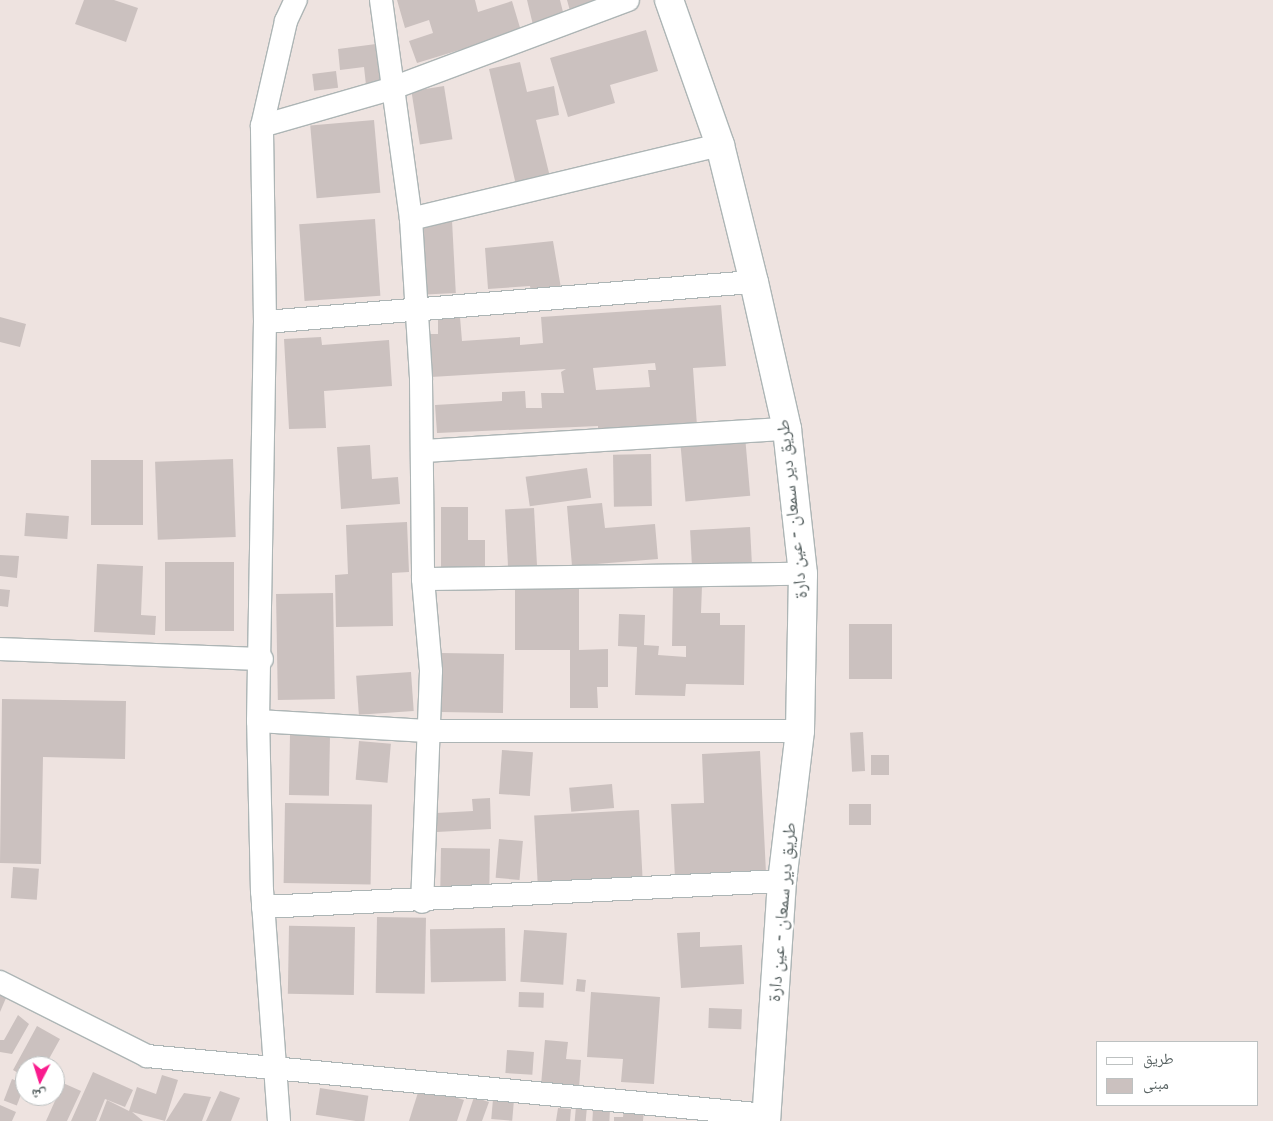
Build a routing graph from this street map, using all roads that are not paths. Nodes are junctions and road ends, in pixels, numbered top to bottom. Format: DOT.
graph roads {
  1 [pos="296,0"];
  2 [pos="381,0"];
  3 [pos="628,0"];
  4 [pos="669,0"];
  5 [pos="390,89"];
  6 [pos="262,126"];
  7 [pos="720,145"];
  8 [pos="411,219"];
  9 [pos="754,282"];
  10 [pos="413,309"];
  11 [pos="264,322"];
  12 [pos="787,429"];
  13 [pos="423,451"];
  14 [pos="802,574"];
  15 [pos="423,579"];
  16 [pos="0,649"];
  17 [pos="262,659"];
  18 [pos="258,721"];
  19 [pos="800,731"];
  20 [pos="427,732"];
  21 [pos="782,881"];
  22 [pos="422,902"];
  23 [pos="264,907"];
  24 [pos="0,982"];
  25 [pos="275,1068"];
  26 [pos="767,1118"];
  27 [pos="279,1121"];
  1 -- 6 [label="street"];
  2 -- 5 [label="street"];
  3 -- 5 [label="street"];
  4 -- 7 [label="main road, طريق دير سمعان - عين دارة"];
  5 -- 6 [label="street"];
  5 -- 8 [label="street"];
  6 -- 11 [label="street"];
  7 -- 8 [label="street"];
  7 -- 9 [label="main road, طريق دير سمعان - عين دارة"];
  8 -- 10 [label="street"];
  9 -- 10 [label="street"];
  9 -- 12 [label="main road, طريق دير سمعان - عين دارة"];
  10 -- 11 [label="street"];
  10 -- 13 [label="street"];
  11 -- 17 [label="street"];
  12 -- 13 [label="street"];
  12 -- 14 [label="main road, طريق دير سمعان - عين دارة"];
  13 -- 15 [label="street"];
  14 -- 15 [label="street"];
  14 -- 19 [label="main road, طريق دير سمعان - عين دارة"];
  15 -- 20 [label="street"];
  16 -- 17 [label="street"];
  17 -- 18 [label="street"];
  18 -- 20 [label="street"];
  18 -- 23 [label="street"];
  19 -- 20 [label="street"];
  19 -- 21 [label="main road, طريق دير سمعان - عين دارة"];
  20 -- 22 [label="street"];
  21 -- 22 [label="street"];
  21 -- 26 [label="main road, طريق دير سمعان - عين دارة"];
  22 -- 23 [label="street"];
  23 -- 25 [label="street"];
  24 -- 25 [label="street"];
  25 -- 26 [label="street"];
  25 -- 27 [label="street"];
}
